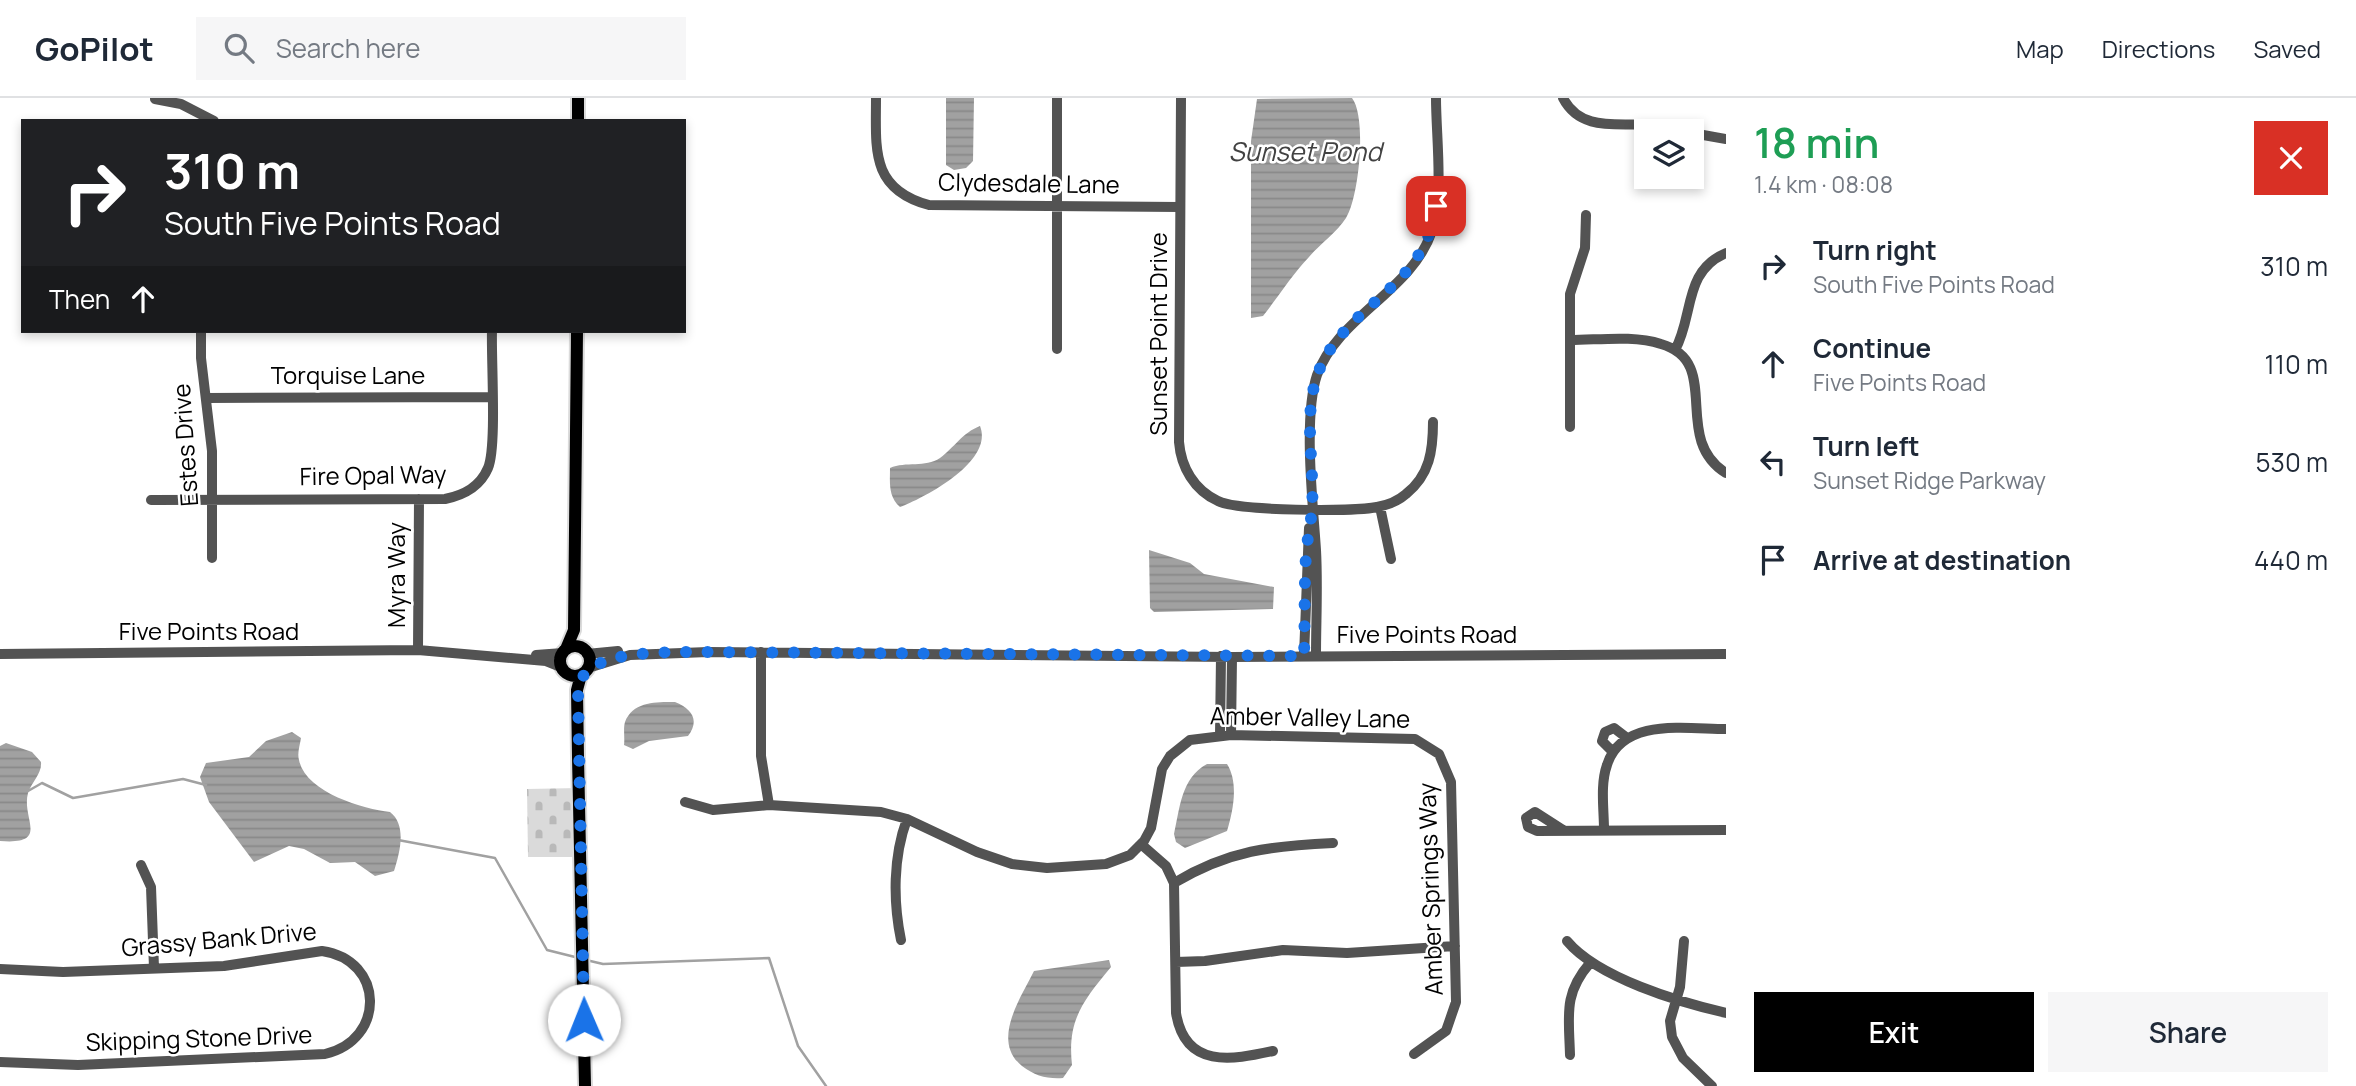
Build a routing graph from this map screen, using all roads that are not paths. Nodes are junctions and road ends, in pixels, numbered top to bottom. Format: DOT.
graph roads {
  1 [pos="578,98"];
  2 [pos="876,98"];
  3 [pos="1057,98"];
  4 [pos="1181,98"];
  5 [pos="1437,98"];
  6 [pos="1563,98"];
  7 [pos="155,99"];
  8 [pos="210,119"];
  9 [pos="578,119"];
  10 [pos="1634,125"];
  11 [pos="1704,135"];
  12 [pos="1726,139"];
  13 [pos="1058,206"];
  14 [pos="1180,207"];
  15 [pos="1586,215"];
  16 [pos="1726,253"];
  17 [pos="201,333"];
  18 [pos="492,333"];
  19 [pos="577,333"];
  20 [pos="1570,340"];
  21 [pos="1057,349"];
  22 [pos="1675,350"];
  23 [pos="491,397"];
  24 [pos="206,398"];
  25 [pos="1433,422"];
  26 [pos="1570,427"];
  27 [pos="1726,473"];
  28 [pos="212,499"];
  29 [pos="419,499"];
  30 [pos="151,500"];
  31 [pos="1380,507"];
  32 [pos="1312,508"];
  33 [pos="212,558"];
  34 [pos="1391,559"];
  35 [pos="576,565"];
  36 [pos="418,650"];
  37 [pos="564,651"];
  38 [pos="586,652"];
  39 [pos="708,652"];
  40 [pos="761,652"];
  41 [pos="0,654"];
  42 [pos="1726,654"];
  43 [pos="1310,656"];
  44 [pos="1226,657"];
  45 [pos="564,671"];
  46 [pos="585,671"];
  47 [pos="1726,729"];
  48 [pos="1225,735"];
  49 [pos="1627,738"];
  50 [pos="1434,749"];
  51 [pos="1613,752"];
  52 [pos="578,757"];
  53 [pos="685,802"];
  54 [pos="769,805"];
  55 [pos="907,819"];
  56 [pos="1563,830"];
  57 [pos="1604,830"];
  58 [pos="1726,830"];
  59 [pos="1334,843"];
  60 [pos="1142,845"];
  61 [pos="141,865"];
  62 [pos="1174,883"];
  63 [pos="901,940"];
  64 [pos="1567,941"];
  65 [pos="1684,941"];
  66 [pos="1455,946"];
  67 [pos="1176,962"];
  68 [pos="1590,963"];
  69 [pos="154,968"];
  70 [pos="0,969"];
  71 [pos="1677,997"];
  72 [pos="371,1002"];
  73 [pos="1726,1013"];
  74 [pos="1273,1051"];
  75 [pos="1414,1054"];
  76 [pos="1570,1055"];
  77 [pos="0,1062"];
  78 [pos="585,1086"];
  79 [pos="1712,1086"];
  1 -- 9 [label="main road"];
  2 -- 13 [label="street, Clydesdale Lane"];
  3 -- 13 [label="street"];
  4 -- 14 [label="street, Sunset Point Drive"];
  5 -- 32 [label="street"];
  6 -- 10 [label="street"];
  7 -- 8 [label="street"];
  11 -- 12 [label="street"];
  13 -- 14 [label="street, Clydesdale Lane"];
  13 -- 21 [label="street"];
  14 -- 32 [label="street, Sunset Point Drive"];
  15 -- 20 [label="street"];
  16 -- 22 [label="street"];
  17 -- 24 [label="street, Estes Drive"];
  18 -- 23 [label="street, Fire Opal Way"];
  19 -- 35 [label="main road"];
  20 -- 22 [label="street"];
  20 -- 26 [label="street"];
  22 -- 27 [label="street"];
  23 -- 24 [label="street, Torquise Lane"];
  23 -- 29 [label="street, Fire Opal Way"];
  24 -- 28 [label="street, Estes Drive"];
  25 -- 31 [label="street"];
  28 -- 29 [label="street, Fire Opal Way"];
  28 -- 30 [label="street, Fire Opal Way"];
  28 -- 33 [label="street, Estes Drive"];
  29 -- 36 [label="street, Myra Way"];
  31 -- 32 [label="street, Sunset Point Drive"];
  31 -- 34 [label="street"];
  32 -- 43 [label="street"];
  35 -- 37 [label="main road"];
  35 -- 38 [label="main road"];
  36 -- 37 [label="street"];
  36 -- 41 [label="street, Five Points Road"];
  36 -- 45 [label="street"];
  37 -- 38 [label="main road"];
  37 -- 45 [label="main road"];
  38 -- 39 [label="street"];
  38 -- 46 [label="main road"];
  39 -- 40 [label="street, Five Points Road"];
  39 -- 46 [label="street"];
  40 -- 44 [label="street, Five Points Road"];
  40 -- 54 [label="street"];
  42 -- 43 [label="street, Five Points Road"];
  43 -- 44 [label="street, Five Points Road"];
  44 -- 48 [label="street"];
  45 -- 46 [label="main road"];
  45 -- 52 [label="main road"];
  46 -- 52 [label="main road"];
  47 -- 49 [label="street"];
  48 -- 50 [label="street, Amber Valley Lane"];
  48 -- 60 [label="street, Amber Valley Lane"];
  49 -- 51 [label="street"];
  49 -- 51 [label="street"];
  50 -- 66 [label="street, Amber Springs Way"];
  51 -- 57 [label="street"];
  52 -- 78 [label="main road"];
  53 -- 54 [label="street"];
  54 -- 55 [label="street"];
  55 -- 60 [label="street"];
  55 -- 63 [label="street"];
  56 -- 57 [label="street"];
  57 -- 58 [label="street"];
  59 -- 62 [label="street"];
  60 -- 62 [label="street"];
  61 -- 69 [label="street"];
  62 -- 67 [label="street"];
  64 -- 68 [label="street"];
  65 -- 71 [label="street"];
  66 -- 67 [label="street"];
  66 -- 75 [label="street, Amber Springs Way"];
  67 -- 74 [label="street"];
  68 -- 71 [label="street"];
  68 -- 76 [label="street"];
  69 -- 70 [label="street, Grassy Bank Drive"];
  69 -- 72 [label="street, Grassy Bank Drive"];
  71 -- 73 [label="street"];
  71 -- 79 [label="street"];
  72 -- 77 [label="street, Skipping Stone Drive"];
}
